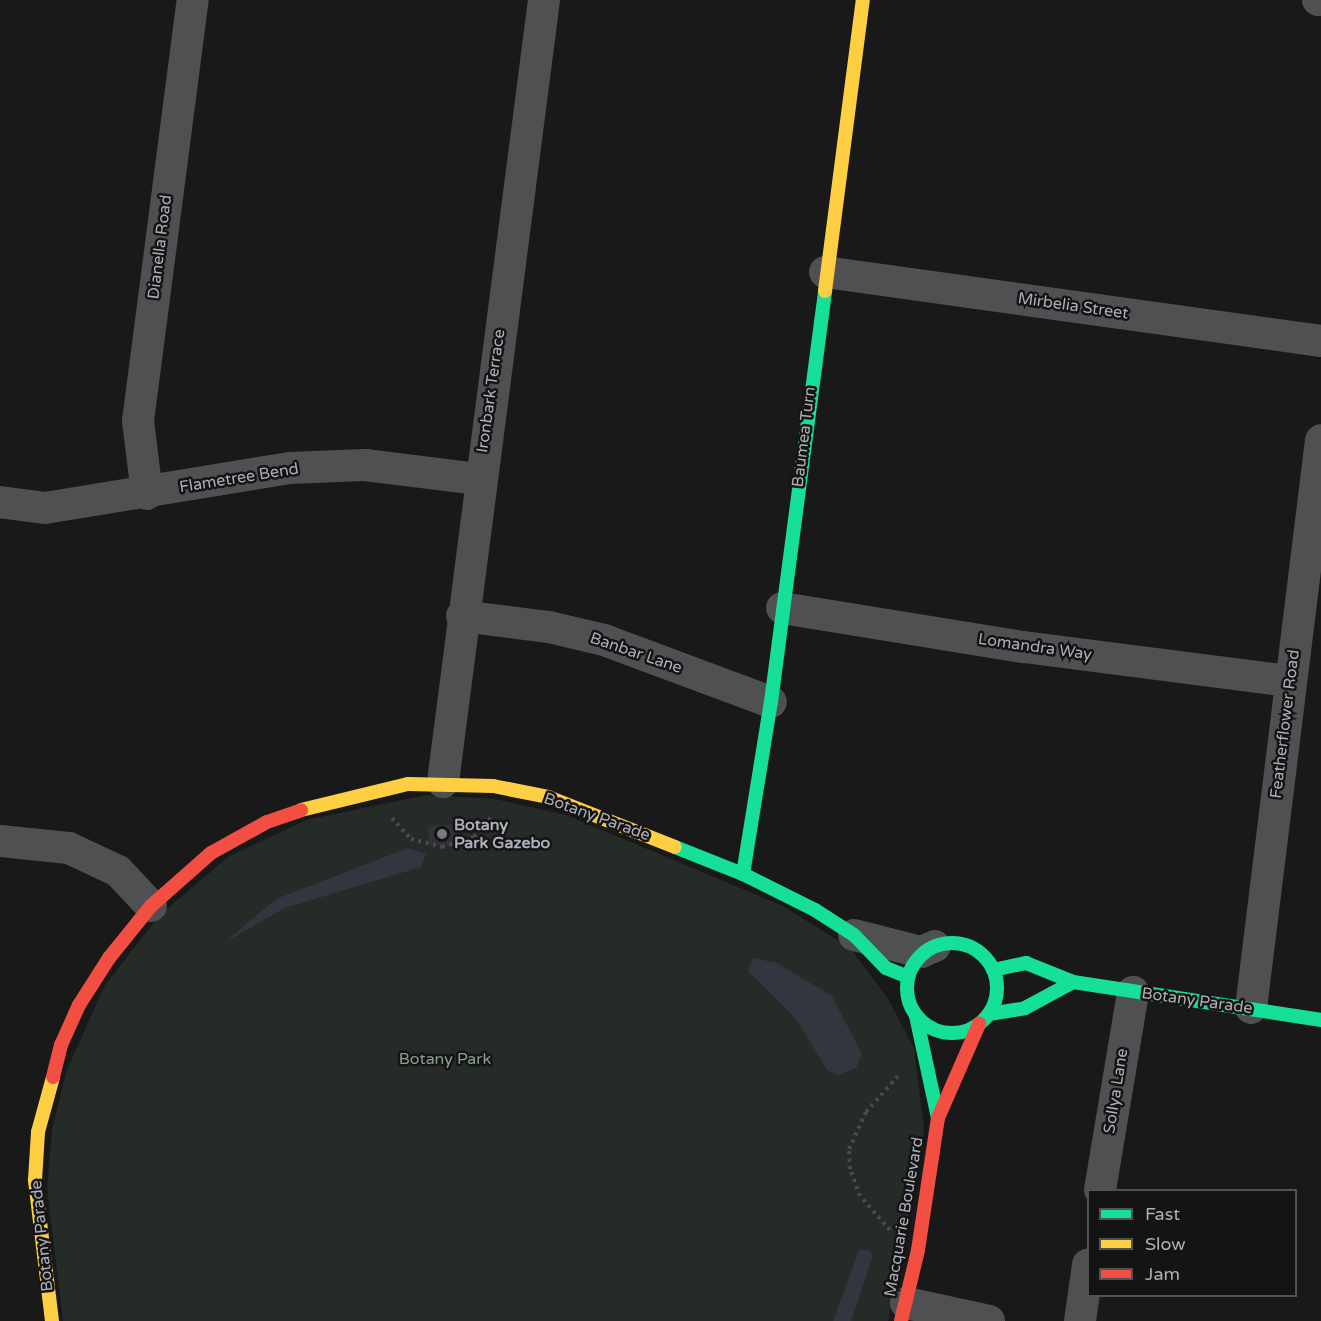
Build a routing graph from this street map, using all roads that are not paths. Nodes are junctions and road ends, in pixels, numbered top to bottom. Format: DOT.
graph roads {
  1 [pos="193,0"];
  2 [pos="543,0"];
  3 [pos="863,0"];
  4 [pos="825,272"];
  5 [pos="1321,341"];
  6 [pos="1321,440"];
  7 [pos="479,479"];
  8 [pos="147,494"];
  9 [pos="0,502"];
  10 [pos="782,608"];
  11 [pos="462,616"];
  12 [pos="1289,681"];
  13 [pos="771,702"];
  14 [pos="443,782"];
  15 [pos="0,841"];
  16 [pos="743,874"];
  17 [pos="151,906"];
  18 [pos="854,935"];
  19 [pos="935,946"];
  20 [pos="993,970"];
  21 [pos="908,977"];
  22 [pos="1073,982"];
  23 [pos="1134,992"];
  24 [pos="1251,1008"];
  25 [pos="989,1014"];
  26 [pos="916,1016"];
  27 [pos="1321,1020"];
  28 [pos="979,1024"];
  29 [pos="938,1118"];
  30 [pos="1100,1189"];
  31 [pos="1087,1277"];
  32 [pos="904,1312"];
  33 [pos="52,1321"];
  34 [pos="989,1321"];
  35 [pos="1080,1321"];
  1 -- 8 [label="street, Dianella Road"];
  2 -- 7 [label="street, Ironbark Terrace"];
  3 -- 4 [label="street, Baumea Turn"];
  4 -- 5 [label="street, Mirbelia Street"];
  4 -- 10 [label="street, Baumea Turn"];
  6 -- 12 [label="street, Featherflower Road"];
  7 -- 8 [label="street, Flametree Bend"];
  7 -- 11 [label="street, Ironbark Terrace"];
  8 -- 9 [label="street, Flametree Bend"];
  10 -- 12 [label="street, Lomandra Way"];
  10 -- 13 [label="street, Baumea Turn"];
  11 -- 13 [label="street, Banbar Lane"];
  11 -- 14 [label="street, Ironbark Terrace"];
  12 -- 24 [label="street, Featherflower Road"];
  13 -- 16 [label="street, Baumea Turn"];
  14 -- 16 [label="street, Botany Parade"];
  14 -- 17 [label="street, Botany Parade"];
  15 -- 17 [label="street"];
  16 -- 18 [label="street, Botany Parade"];
  17 -- 33 [label="street, Botany Parade"];
  18 -- 19 [label="street, Botany Parade"];
  18 -- 21 [label="street, Botany Parade"];
  19 -- 20 [label="street"];
  19 -- 21 [label="street"];
  20 -- 22 [label="street, Botany Parade"];
  20 -- 25 [label="street"];
  21 -- 26 [label="street"];
  22 -- 23 [label="street, Botany Parade"];
  22 -- 25 [label="street"];
  23 -- 24 [label="street, Botany Parade"];
  23 -- 30 [label="street, Sollya Lane"];
  24 -- 27 [label="street, Botany Parade"];
  25 -- 28 [label="street"];
  26 -- 28 [label="street"];
  26 -- 29 [label="street, Macquarie Boulevard"];
  28 -- 29 [label="street, Macquarie Boulevard"];
  29 -- 32 [label="street, Macquarie Boulevard"];
  31 -- 35 [label="street"];
  32 -- 34 [label="street"];
}
